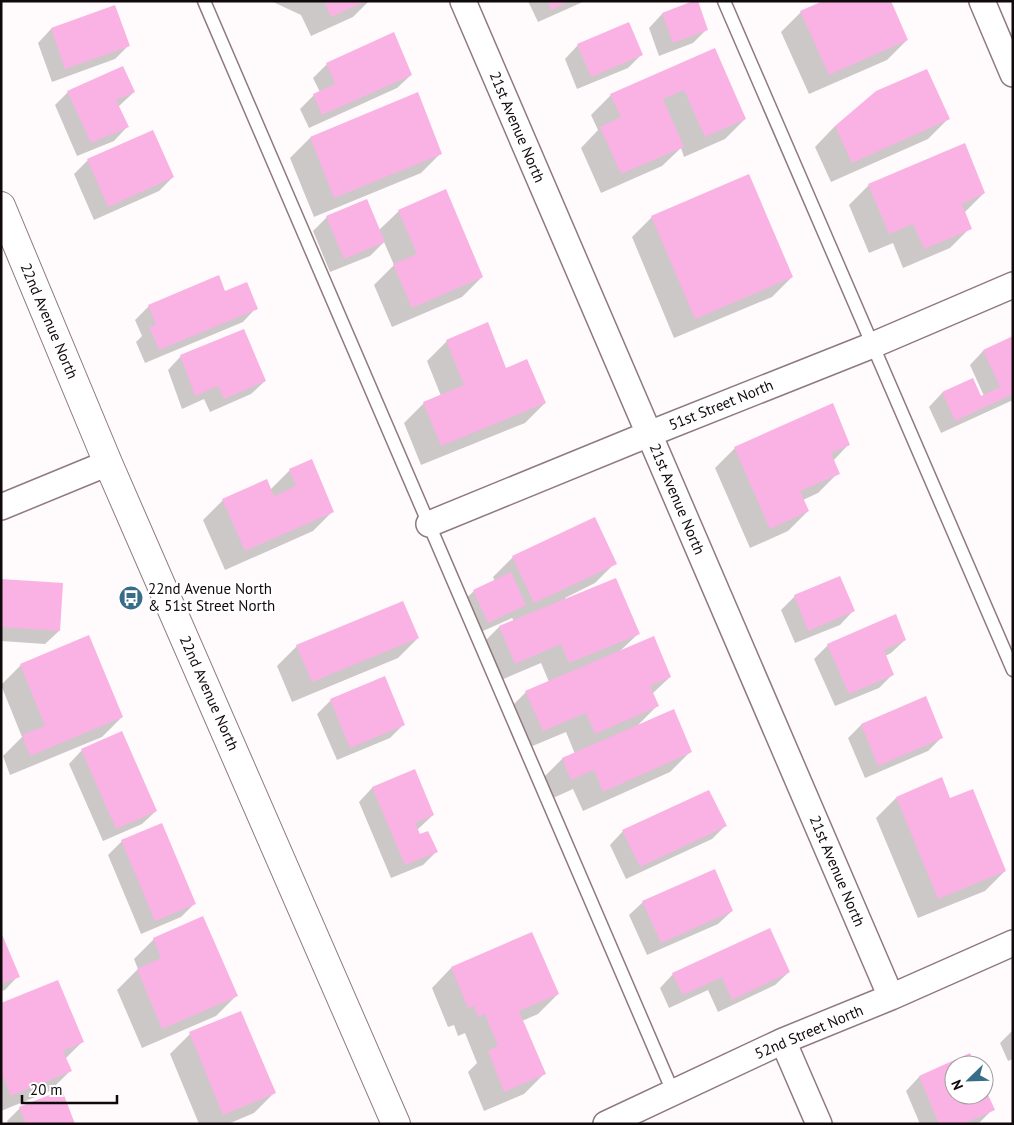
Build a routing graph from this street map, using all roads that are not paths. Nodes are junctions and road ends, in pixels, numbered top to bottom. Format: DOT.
graph roads {
  1 [pos="204,1"];
  2 [pos="463,1"];
  3 [pos="724,1"];
  4 [pos="982,1"];
  5 [pos="1013,74"];
  6 [pos="1,206"];
  7 [pos="1013,285"];
  8 [pos="873,345"];
  9 [pos="649,434"];
  10 [pos="108,463"];
  11 [pos="1,508"];
  12 [pos="429,524"];
  13 [pos="1013,670"];
  14 [pos="1013,943"];
  15 [pos="891,997"];
  16 [pos="783,1041"];
  17 [pos="674,1092"];
  18 [pos="396,1124"];
  19 [pos="606,1124"];
  20 [pos="819,1124"];
  1 -- 12 [label="lane"];
  2 -- 9 [label="street, 21st Avenue North"];
  3 -- 8 [label="lane"];
  4 -- 5 [label="street"];
  6 -- 10 [label="main road, 22nd Avenue North"];
  7 -- 8 [label="street, 51st Street North"];
  8 -- 9 [label="street, 51st Street North"];
  8 -- 13 [label="lane"];
  9 -- 12 [label="street, 51st Street North"];
  9 -- 15 [label="street, 21st Avenue North"];
  10 -- 11 [label="street"];
  10 -- 18 [label="main road, 22nd Avenue North"];
  12 -- 17 [label="lane"];
  14 -- 15 [label="street, 52nd Street North"];
  15 -- 16 [label="street, 52nd Street North"];
  16 -- 17 [label="street, 52nd Street North"];
  16 -- 20 [label="street"];
  17 -- 19 [label="street, 52nd Street North"];
}
